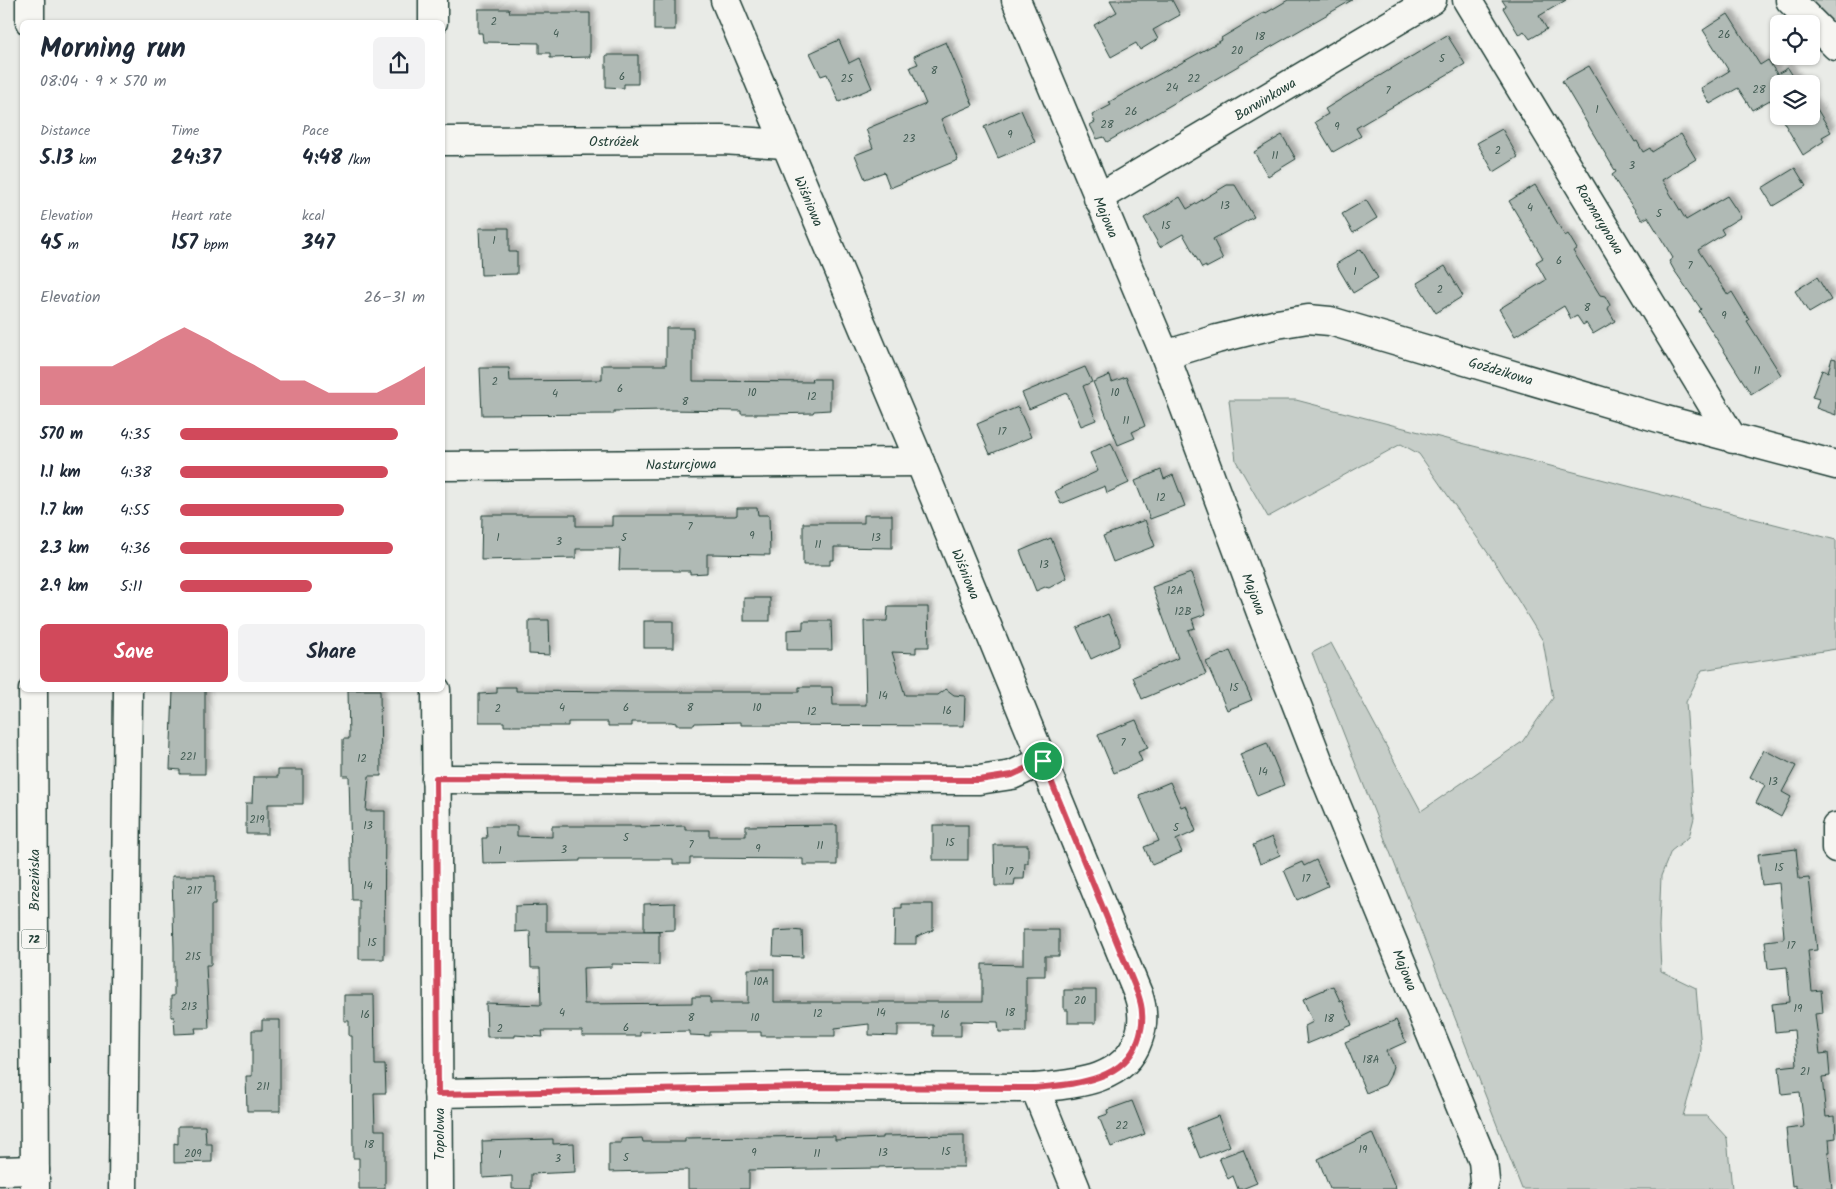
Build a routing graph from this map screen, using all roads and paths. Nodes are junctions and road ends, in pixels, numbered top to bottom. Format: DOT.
graph roads {
  1 [pos="30,0"];
  2 [pos="432,0"];
  3 [pos="725,0"];
  4 [pos="1016,0"];
  5 [pos="1432,0"];
  6 [pos="1467,0"];
  7 [pos="1790,0"];
  8 [pos="30,20"];
  9 [pos="433,20"];
  10 [pos="1836,46"];
  11 [pos="445,141"];
  12 [pos="785,144"];
  13 [pos="1098,198"];
  14 [pos="1165,355"];
  15 [pos="1734,439"];
  16 [pos="920,462"];
  17 [pos="1836,465"];
  18 [pos="445,466"];
  19 [pos="33,692"];
  20 [pos="128,692"];
  21 [pos="436,692"];
  22 [pos="1043,761"];
  23 [pos="436,778"];
  24 [pos="1836,827"];
  25 [pos="1836,848"];
  26 [pos="1035,1088"];
  27 [pos="438,1094"];
  28 [pos="0,1171"];
  29 [pos="35,1180"];
  30 [pos="123,1189"];
  31 [pos="439,1189"];
  32 [pos="1076,1189"];
  33 [pos="1483,1189"];
  1 -- 8 [label="street"];
  2 -- 9 [label="street"];
  3 -- 12 [label="street, Wiśniowa"];
  4 -- 13 [label="street, Majowa"];
  5 -- 13 [label="street, Barwinkowa"];
  6 -- 15 [label="street, Rozmarynowa"];
  7 -- 10 [label="street"];
  11 -- 12 [label="street, Ostróżek"];
  12 -- 16 [label="street, Wiśniowa"];
  13 -- 14 [label="street, Majowa"];
  14 -- 15 [label="street, Goździkowa"];
  14 -- 33 [label="street, Majowa"];
  15 -- 17 [label="street, Goździkowa"];
  16 -- 18 [label="street, Nasturcjowa"];
  16 -- 22 [label="street, Wiśniowa"];
  19 -- 29 [label="street, Brzezińska / 72"];
  20 -- 30 [label="street"];
  21 -- 23 [label="street, Topolowa"];
  22 -- 23 [label="street"];
  22 -- 26 [label="street, Wiśniowa"];
  23 -- 27 [label="street, Topolowa"];
  24 -- 25 [label="street"];
  26 -- 27 [label="street, Wiśniowa"];
  26 -- 32 [label="street"];
  27 -- 31 [label="street, Topolowa"];
  28 -- 29 [label="street"];
}
